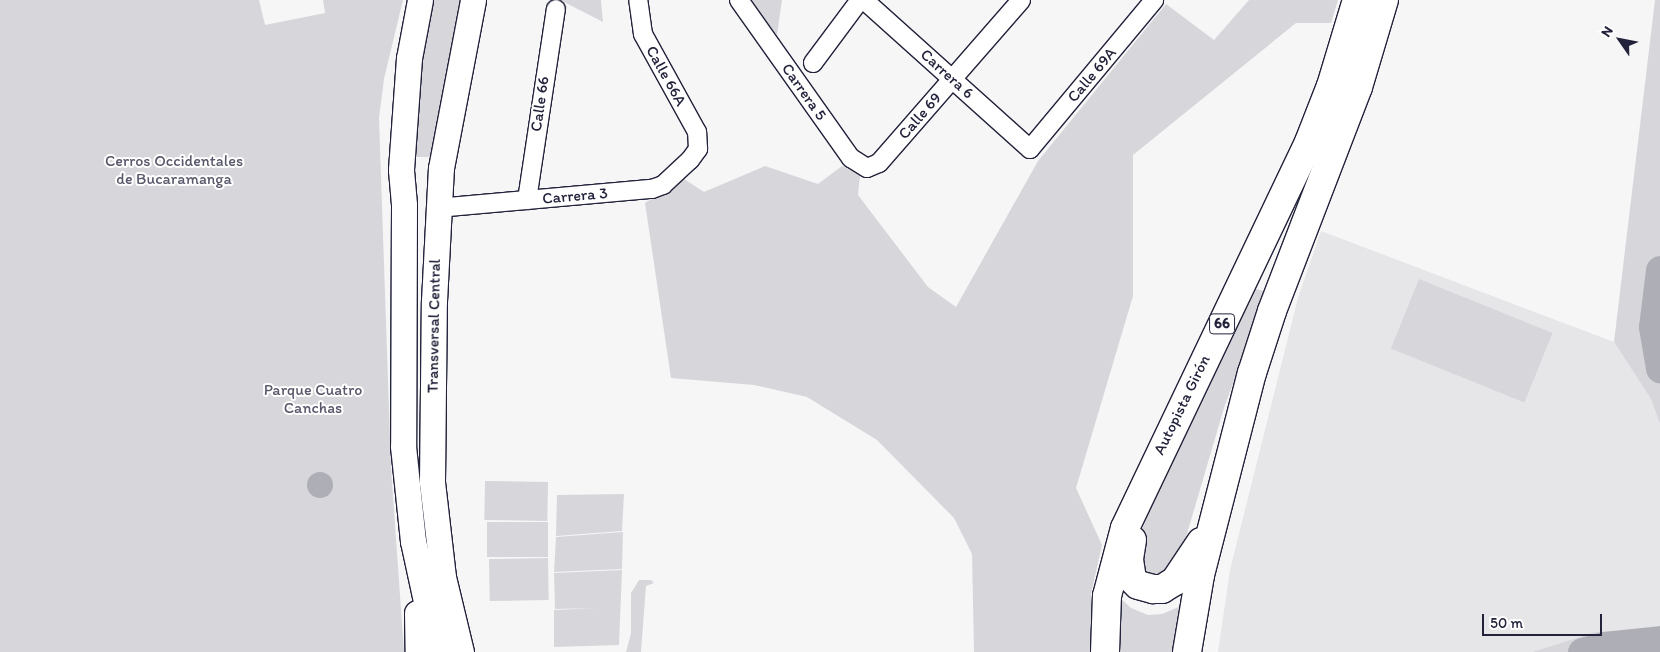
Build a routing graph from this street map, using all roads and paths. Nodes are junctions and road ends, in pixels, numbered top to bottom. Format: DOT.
graph roads {
  1 [pos="420,0"];
  2 [pos="473,0"];
  3 [pos="638,0"];
  4 [pos="739,0"];
  5 [pos="860,0"];
  6 [pos="864,0"];
  7 [pos="1021,0"];
  8 [pos="1154,0"];
  9 [pos="1357,0"];
  10 [pos="1384,0"];
  11 [pos="556,9"];
  12 [pos="813,63"];
  13 [pos="952,79"];
  14 [pos="698,149"];
  15 [pos="1030,149"];
  16 [pos="879,163"];
  17 [pos="526,200"];
  18 [pos="437,208"];
  19 [pos="1140,491"];
  20 [pos="1213,522"];
  21 [pos="413,541"];
  22 [pos="418,652"];
  23 [pos="437,652"];
  24 [pos="461,652"];
  25 [pos="1105,652"];
  26 [pos="1187,652"];
  1 -- 21 [label="main road, Transversal Central"];
  2 -- 18 [label="main road, Transversal Central"];
  3 -- 14 [label="street, Calle 66A"];
  4 -- 16 [label="street, Carrera 5"];
  5 -- 12 [label="street"];
  6 -- 13 [label="street, Carrera 6"];
  7 -- 13 [label="street, Calle 69"];
  8 -- 15 [label="street, Calle 69A"];
  9 -- 19 [label="highway, Autopista Girón / 66"];
  10 -- 20 [label="highway"];
  11 -- 17 [label="street, Calle 66"];
  13 -- 15 [label="street, Carrera 6"];
  13 -- 16 [label="street, Calle 69"];
  14 -- 17 [label="street, Carrera 3"];
  17 -- 18 [label="street, Carrera 3"];
  18 -- 24 [label="main road, Transversal Central"];
  19 -- 20 [label="highway"];
  19 -- 25 [label="highway, Autopista Girón / 66"];
  20 -- 26 [label="highway"];
  21 -- 22 [label="main road"];
  21 -- 23 [label="main road, Transversal Central"];
}
